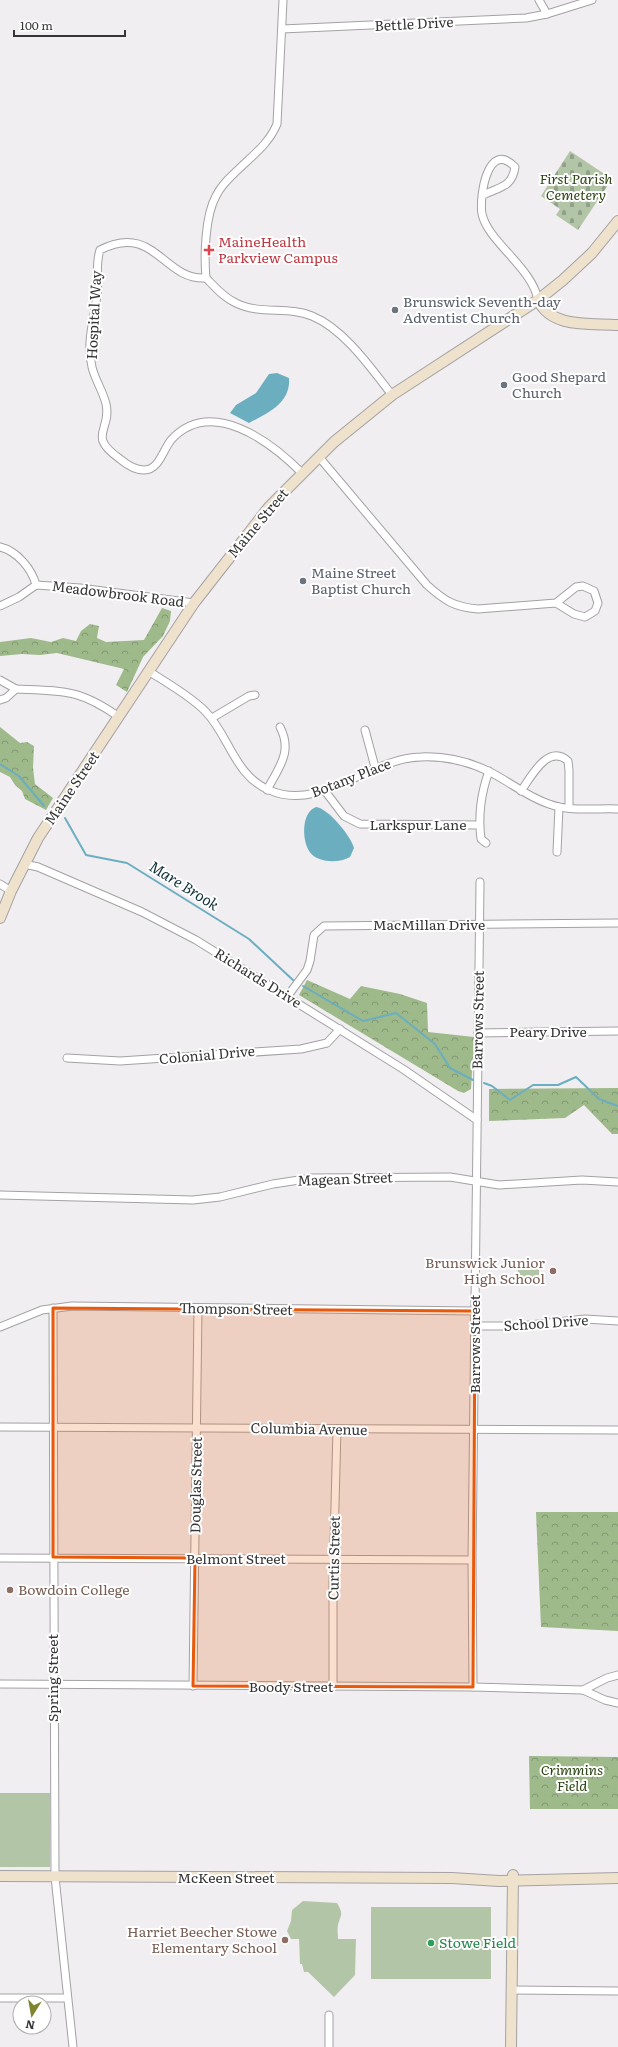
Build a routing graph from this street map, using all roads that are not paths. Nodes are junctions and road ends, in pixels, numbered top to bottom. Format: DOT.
graph roads {
  1 [pos="283,0"];
  2 [pos="539,0"];
  3 [pos="592,0"];
  4 [pos="546,14"];
  5 [pos="282,29"];
  6 [pos="483,195"];
  7 [pos="618,221"];
  8 [pos="206,278"];
  9 [pos="538,300"];
  10 [pos="618,325"];
  11 [pos="392,395"];
  12 [pos="319,457"];
  13 [pos="302,472"];
  14 [pos="0,547"];
  15 [pos="36,585"];
  16 [pos="194,603"];
  17 [pos="556,603"];
  18 [pos="0,606"];
  19 [pos="150,672"];
  20 [pos="0,680"];
  21 [pos="16,689"];
  22 [pos="255,695"];
  23 [pos="0,700"];
  24 [pos="119,717"];
  25 [pos="212,718"];
  26 [pos="280,727"];
  27 [pos="365,730"];
  28 [pos="375,767"];
  29 [pos="489,772"];
  30 [pos="268,790"];
  31 [pos="325,791"];
  32 [pos="521,791"];
  33 [pos="559,807"];
  34 [pos="569,808"];
  35 [pos="618,809"];
  36 [pos="479,825"];
  37 [pos="486,843"];
  38 [pos="557,852"];
  39 [pos="24,864"];
  40 [pos="480,882"];
  41 [pos="0,884"];
  42 [pos="11,891"];
  43 [pos="0,918"];
  44 [pos="479,924"];
  45 [pos="618,924"];
  46 [pos="287,997"];
  47 [pos="340,1029"];
  48 [pos="618,1031"];
  49 [pos="478,1032"];
  50 [pos="67,1058"];
  51 [pos="477,1120"];
  52 [pos="476,1182"];
  53 [pos="618,1182"];
  54 [pos="0,1195"];
  55 [pos="53,1308"];
  56 [pos="198,1308"];
  57 [pos="475,1311"];
  58 [pos="618,1321"];
  59 [pos="474,1326"];
  60 [pos="0,1327"];
  61 [pos="53,1426"];
  62 [pos="0,1427"];
  63 [pos="196,1428"];
  64 [pos="337,1429"];
  65 [pos="474,1429"];
  66 [pos="618,1430"];
  67 [pos="53,1557"];
  68 [pos="0,1558"];
  69 [pos="195,1558"];
  70 [pos="333,1559"];
  71 [pos="472,1560"];
  72 [pos="618,1675"];
  73 [pos="0,1684"];
  74 [pos="53,1685"];
  75 [pos="193,1686"];
  76 [pos="333,1687"];
  77 [pos="473,1687"];
  78 [pos="583,1690"];
  79 [pos="618,1703"];
  80 [pos="0,1876"];
  81 [pos="55,1877"];
  82 [pos="513,1878"];
  83 [pos="618,1878"];
  84 [pos="512,1990"];
  85 [pos="618,1991"];
  86 [pos="0,1998"];
  87 [pos="67,1998"];
  88 [pos="330,2015"];
  89 [pos="74,2047"];
  90 [pos="329,2047"];
  91 [pos="512,2047"];
  1 -- 5 [label="street"];
  2 -- 4 [label="street"];
  3 -- 4 [label="street, Bettle Drive"];
  4 -- 5 [label="street, Bettle Drive"];
  5 -- 8 [label="street"];
  6 -- 6 [label="street"];
  6 -- 9 [label="street"];
  7 -- 9 [label="street, Maine Street"];
  8 -- 11 [label="street"];
  8 -- 13 [label="street, Hospital Way"];
  9 -- 10 [label="street"];
  9 -- 11 [label="street, Maine Street"];
  11 -- 12 [label="street, Maine Street"];
  12 -- 13 [label="street, Maine Street"];
  12 -- 17 [label="street"];
  13 -- 16 [label="street, Maine Street"];
  14 -- 15 [label="street"];
  15 -- 16 [label="street, Meadowbrook Road"];
  15 -- 18 [label="street, Meadowbrook Road"];
  16 -- 19 [label="street, Maine Street"];
  17 -- 17 [label="street"];
  19 -- 24 [label="street, Maine Street"];
  19 -- 25 [label="street, Botany Place"];
  20 -- 21 [label="street"];
  21 -- 23 [label="street"];
  21 -- 24 [label="street"];
  22 -- 25 [label="street"];
  24 -- 39 [label="street, Maine Street"];
  25 -- 30 [label="street, Botany Place"];
  26 -- 30 [label="street"];
  27 -- 28 [label="street"];
  28 -- 29 [label="street, Botany Place"];
  28 -- 31 [label="street, Botany Place"];
  29 -- 32 [label="street, Botany Place"];
  29 -- 36 [label="street"];
  30 -- 31 [label="street, Botany Place"];
  31 -- 36 [label="street, Larkspur Lane"];
  32 -- 33 [label="street, Botany Place"];
  32 -- 34 [label="street"];
  33 -- 34 [label="street, Botany Place"];
  33 -- 38 [label="street"];
  34 -- 35 [label="street, Botany Place"];
  36 -- 37 [label="street"];
  39 -- 42 [label="street, Maine Street"];
  39 -- 46 [label="street, Richards Drive"];
  40 -- 44 [label="street, Barrows Street"];
  41 -- 42 [label="street"];
  42 -- 43 [label="street, Maine Street"];
  44 -- 45 [label="street, MacMillan Drive"];
  44 -- 46 [label="street, MacMillan Drive"];
  44 -- 49 [label="street, Barrows Street"];
  46 -- 47 [label="street, Richards Drive"];
  47 -- 50 [label="street, Colonial Drive"];
  47 -- 51 [label="street, Richards Drive"];
  48 -- 49 [label="street, Peary Drive"];
  49 -- 51 [label="street, Barrows Street"];
  51 -- 52 [label="street, Barrows Street"];
  52 -- 53 [label="street, Magean Street"];
  52 -- 54 [label="street, Magean Street"];
  52 -- 57 [label="street, Barrows Street"];
  55 -- 56 [label="street, Thompson Street"];
  55 -- 60 [label="street, Thompson Street"];
  55 -- 61 [label="street, Spring Street"];
  56 -- 57 [label="street, Thompson Street"];
  56 -- 63 [label="street, Douglas Street"];
  57 -- 59 [label="street, Barrows Street"];
  58 -- 59 [label="street, School Drive"];
  59 -- 65 [label="street, Barrows Street"];
  61 -- 62 [label="street, Columbia Avenue"];
  61 -- 63 [label="street, Columbia Avenue"];
  61 -- 67 [label="street, Spring Street"];
  63 -- 64 [label="street, Columbia Avenue"];
  63 -- 69 [label="street, Douglas Street"];
  64 -- 65 [label="street, Columbia Avenue"];
  64 -- 70 [label="street, Curtis Street"];
  65 -- 66 [label="street, Columbia Avenue"];
  65 -- 71 [label="street, Barrows Street"];
  67 -- 68 [label="street, Belmont Street"];
  67 -- 69 [label="street, Belmont Street"];
  67 -- 74 [label="street, Spring Street"];
  69 -- 70 [label="street, Belmont Street"];
  69 -- 75 [label="street, Douglas Street"];
  70 -- 71 [label="street, Belmont Street"];
  70 -- 76 [label="street, Curtis Street"];
  71 -- 77 [label="street, Barrows Street"];
  72 -- 78 [label="street, Boody Street"];
  73 -- 74 [label="street, Boody Street"];
  74 -- 75 [label="street, Boody Street"];
  74 -- 81 [label="street, Spring Street"];
  75 -- 76 [label="street, Boody Street"];
  76 -- 77 [label="street, Boody Street"];
  77 -- 78 [label="street, Boody Street"];
  78 -- 79 [label="street, Boody Street"];
  80 -- 81 [label="street, McKeen Street"];
  81 -- 82 [label="street, McKeen Street"];
  81 -- 87 [label="street, Spring Street"];
  82 -- 83 [label="street, McKeen Street"];
  82 -- 84 [label="street"];
  84 -- 85 [label="street"];
  84 -- 91 [label="street"];
  86 -- 87 [label="street"];
  87 -- 89 [label="street, Spring Street"];
  88 -- 90 [label="street"];
}
